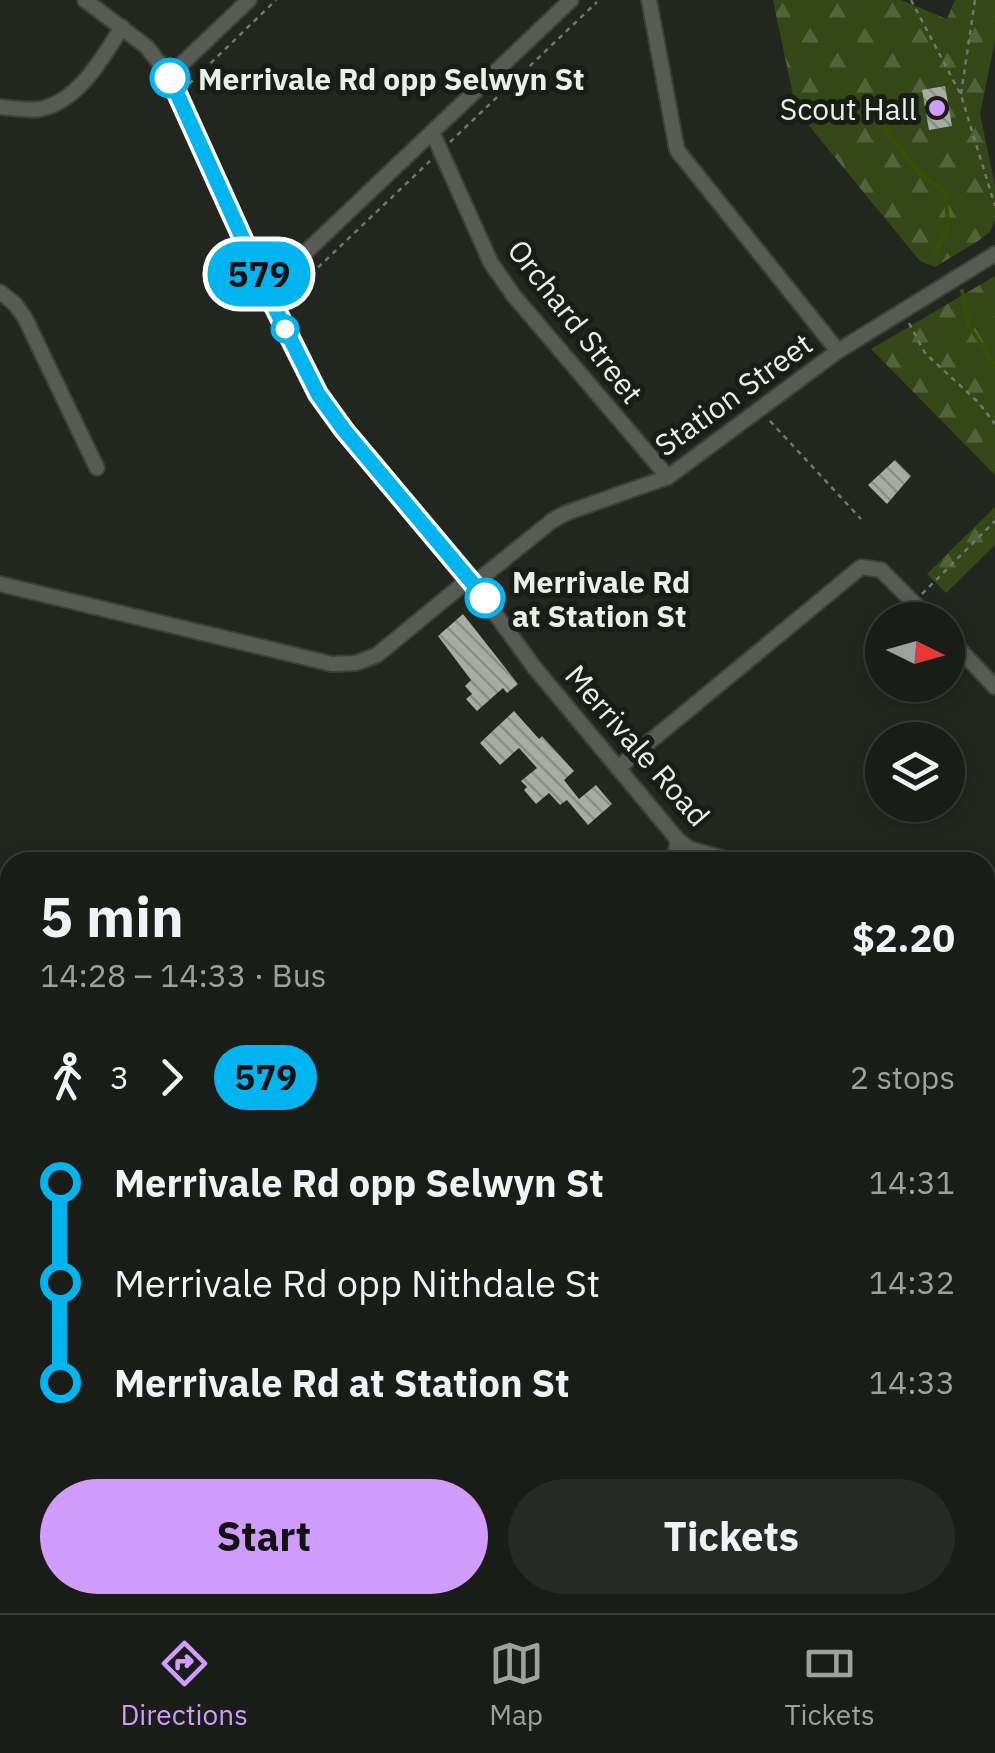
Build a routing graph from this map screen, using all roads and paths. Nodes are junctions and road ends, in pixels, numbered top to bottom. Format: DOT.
graph roads {
  1 [pos="85,0"];
  2 [pos="249,0"];
  3 [pos="276,0"];
  4 [pos="571,0"];
  5 [pos="648,0"];
  6 [pos="910,0"];
  7 [pos="974,0"];
  8 [pos="122,27"];
  9 [pos="169,76"];
  10 [pos="188,85"];
  11 [pos="961,95"];
  12 [pos="0,107"];
  13 [pos="432,134"];
  14 [pos="995,206"];
  15 [pos="995,254"];
  16 [pos="266,290"];
  17 [pos="0,292"];
  18 [pos="902,310"];
  19 [pos="838,351"];
  20 [pos="760,410"];
  21 [pos="995,424"];
  22 [pos="98,468"];
  23 [pos="668,478"];
  24 [pos="861,518"];
  25 [pos="995,522"];
  26 [pos="472,582"];
  27 [pos="0,584"];
  28 [pos="914,602"];
  29 [pos="965,655"];
  30 [pos="995,687"];
  31 [pos="618,768"];
  32 [pos="678,840"];
  33 [pos="676,852"];
  34 [pos="693,852"];
  1 -- 8 [label="street, Merrivale Road"];
  2 -- 9 [label="street"];
  3 -- 10 [label="path"];
  4 -- 13 [label="street"];
  5 -- 19 [label="street"];
  6 -- 11 [label="path"];
  7 -- 11 [label="path"];
  8 -- 9 [label="street, Merrivale Road"];
  8 -- 12 [label="street"];
  9 -- 16 [label="street, Merrivale Road"];
  11 -- 14 [label="path"];
  13 -- 16 [label="street"];
  13 -- 23 [label="street, Orchard Street"];
  15 -- 18 [label="street, Station Street"];
  16 -- 26 [label="street, Merrivale Road"];
  17 -- 22 [label="street"];
  18 -- 19 [label="street, Station Street"];
  18 -- 21 [label="path"];
  19 -- 20 [label="street, Station Street"];
  20 -- 23 [label="street, Station Street"];
  20 -- 24 [label="path"];
  23 -- 26 [label="street, Station Street"];
  25 -- 28 [label="path"];
  26 -- 27 [label="street, Station Street"];
  26 -- 31 [label="street, Merrivale Road"];
  28 -- 31 [label="street"];
  29 -- 30 [label="street"];
  31 -- 32 [label="street, Merrivale Road"];
  32 -- 33 [label="street"];
  32 -- 34 [label="street, Merrivale Road"];
}
